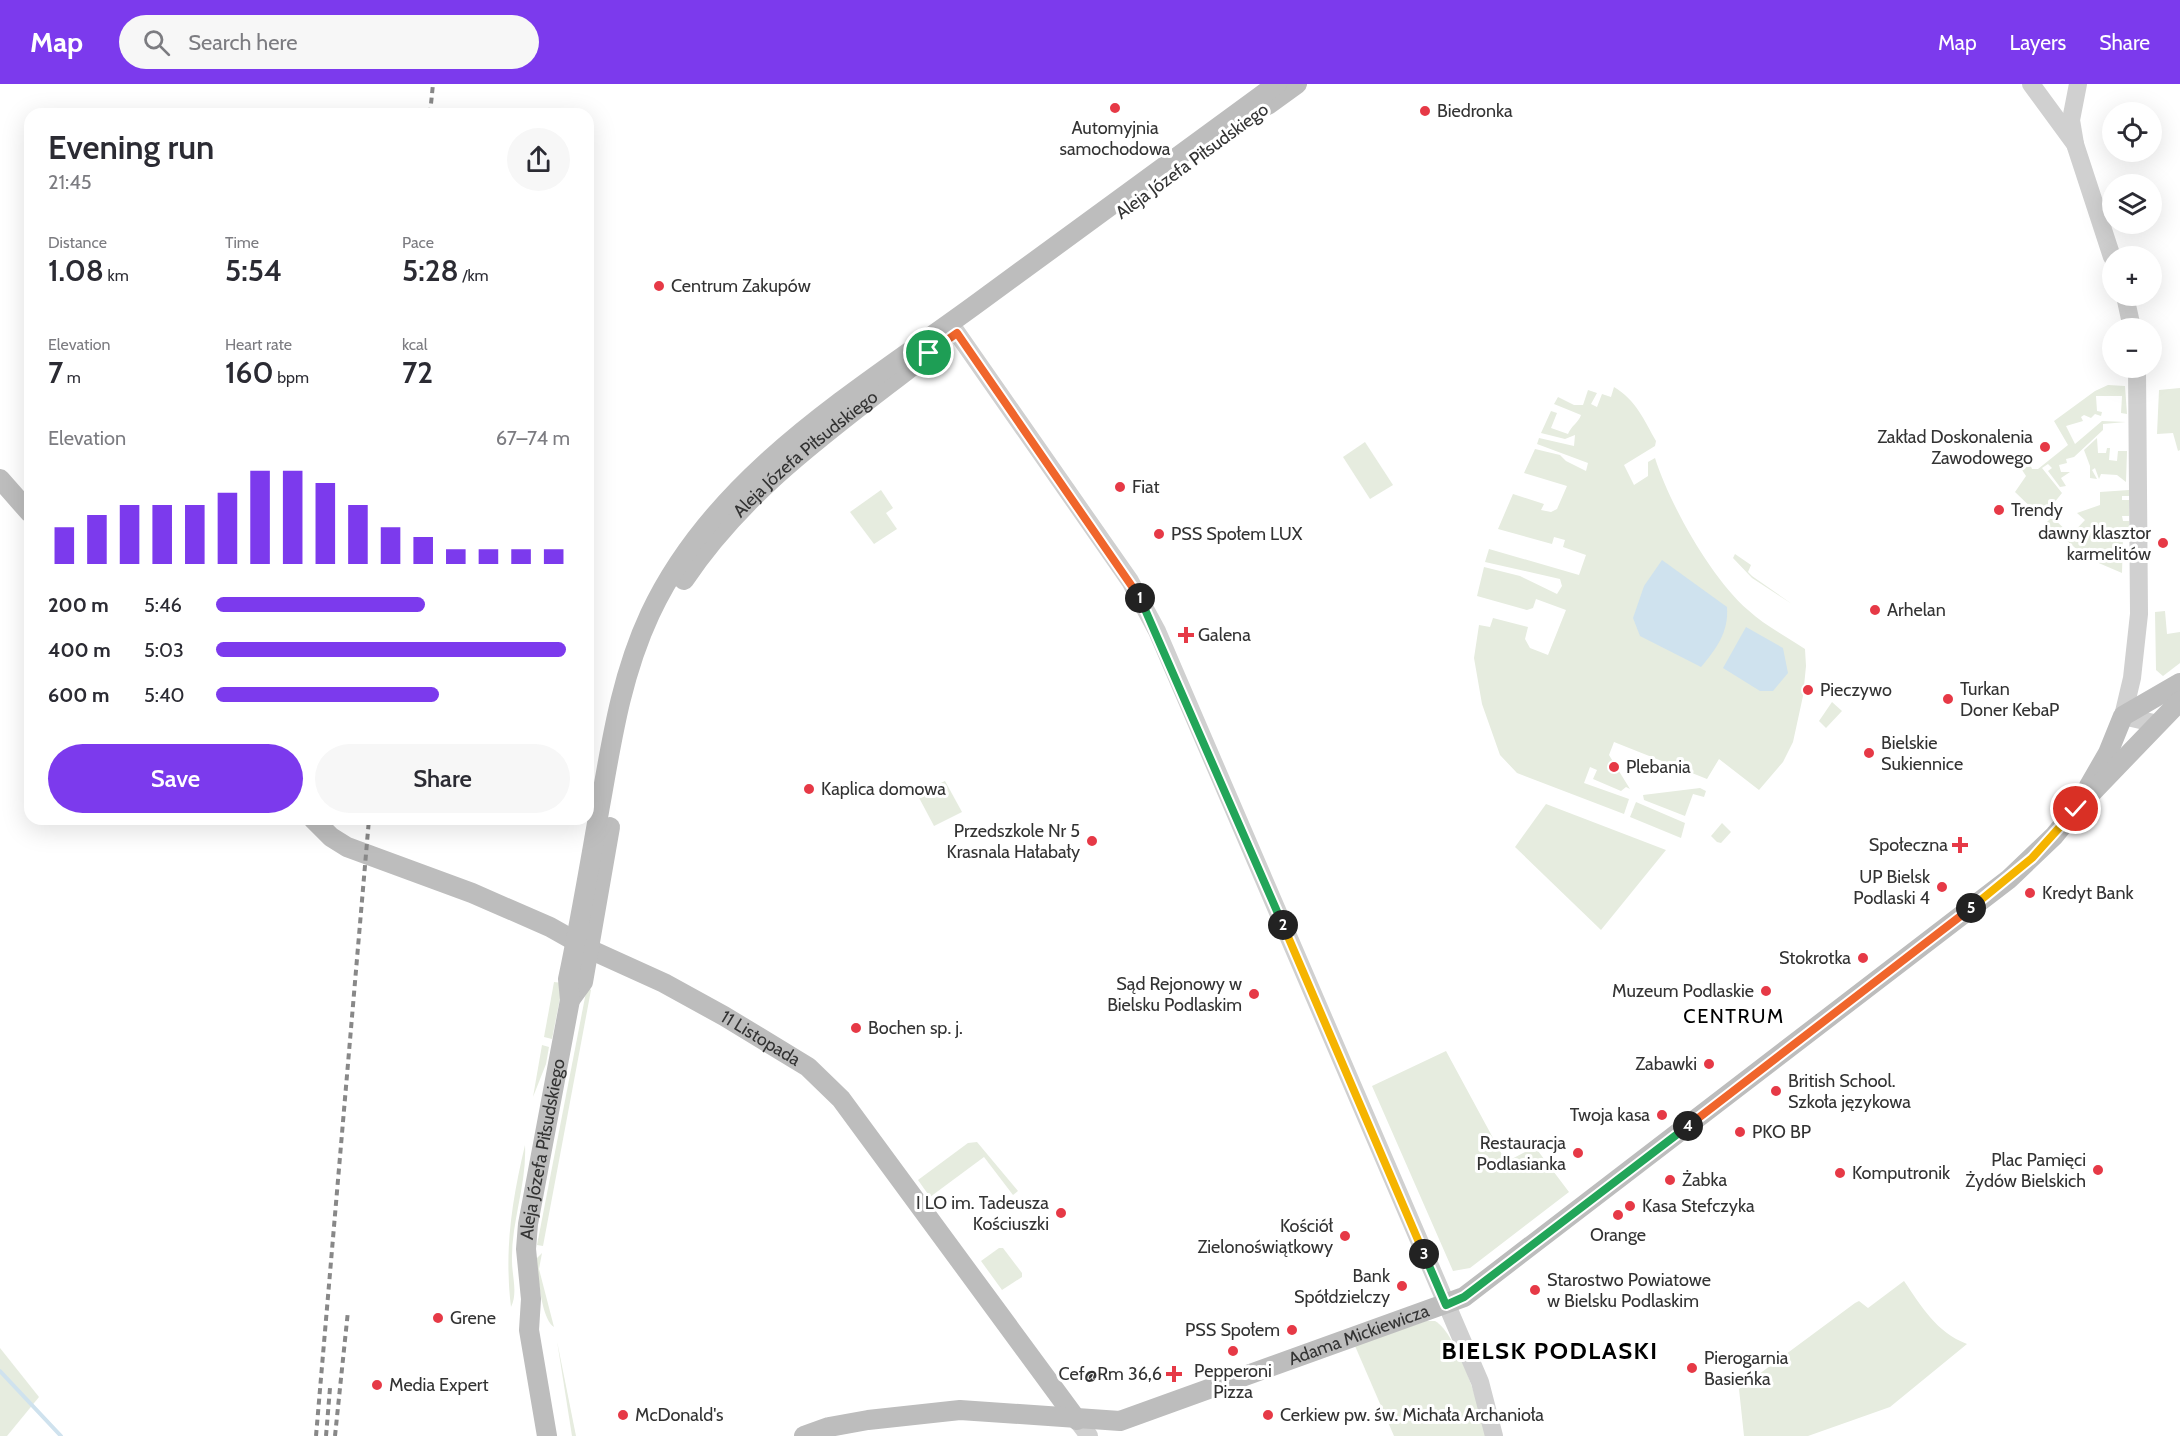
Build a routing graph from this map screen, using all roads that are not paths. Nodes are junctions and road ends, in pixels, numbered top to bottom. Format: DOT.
graph roads {
  1 [pos="1277,84"];
  2 [pos="1297,84"];
  3 [pos="2031,84"];
  4 [pos="2078,84"];
  5 [pos="2075,144"];
  6 [pos="2108,246"];
  7 [pos="954,328"];
  8 [pos="2138,378"];
  9 [pos="0,479"];
  10 [pos="24,506"];
  11 [pos="2132,678"];
  12 [pos="2180,683"];
  13 [pos="2156,698"];
  14 [pos="2180,701"];
  15 [pos="2123,717"];
  16 [pos="2158,724"];
  17 [pos="2076,809"];
  18 [pos="319,825"];
  19 [pos="583,902"];
  20 [pos="550,927"];
  21 [pos="583,945"];
  22 [pos="531,1299"];
  23 [pos="1446,1305"];
  24 [pos="1077,1420"];
  25 [pos="548,1436"];
  26 [pos="560,1436"];
  27 [pos="804,1436"];
  28 [pos="1089,1436"];
  29 [pos="1494,1436"];
  1 -- 7 [label="main road, Aleja Józefa Piłsudskiego"];
  2 -- 7 [label="main road, Aleja Józefa Piłsudskiego"];
  3 -- 5 [label="street"];
  4 -- 5 [label="street"];
  5 -- 6 [label="street"];
  7 -- 19 [label="main road, Aleja Józefa Piłsudskiego"];
  7 -- 21 [label="main road, Aleja Józefa Piłsudskiego"];
  7 -- 23 [label="street"];
  8 -- 11 [label="street"];
  9 -- 10 [label="main road"];
  11 -- 13 [label="street"];
  11 -- 15 [label="street"];
  12 -- 13 [label="main road"];
  13 -- 15 [label="main road"];
  14 -- 16 [label="main road, Adama Mickiewicza"];
  15 -- 16 [label="street"];
  15 -- 17 [label="main road, Adama Mickiewicza"];
  16 -- 17 [label="main road, Adama Mickiewicza"];
  17 -- 23 [label="main road, Adama Mickiewicza"];
  18 -- 20 [label="main road, 11 Listopada"];
  19 -- 20 [label="main road"];
  19 -- 21 [label="main road, Aleja Józefa Piłsudskiego"];
  20 -- 21 [label="main road, 11 Listopada"];
  21 -- 22 [label="main road, Aleja Józefa Piłsudskiego"];
  21 -- 24 [label="main road, 11 Listopada"];
  22 -- 25 [label="main road, Aleja Józefa Piłsudskiego"];
  22 -- 26 [label="main road, Aleja Józefa Piłsudskiego"];
  23 -- 24 [label="main road, Adama Mickiewicza"];
  23 -- 29 [label="street"];
  24 -- 27 [label="main road, Adama Mickiewicza"];
  24 -- 28 [label="street"];
}
